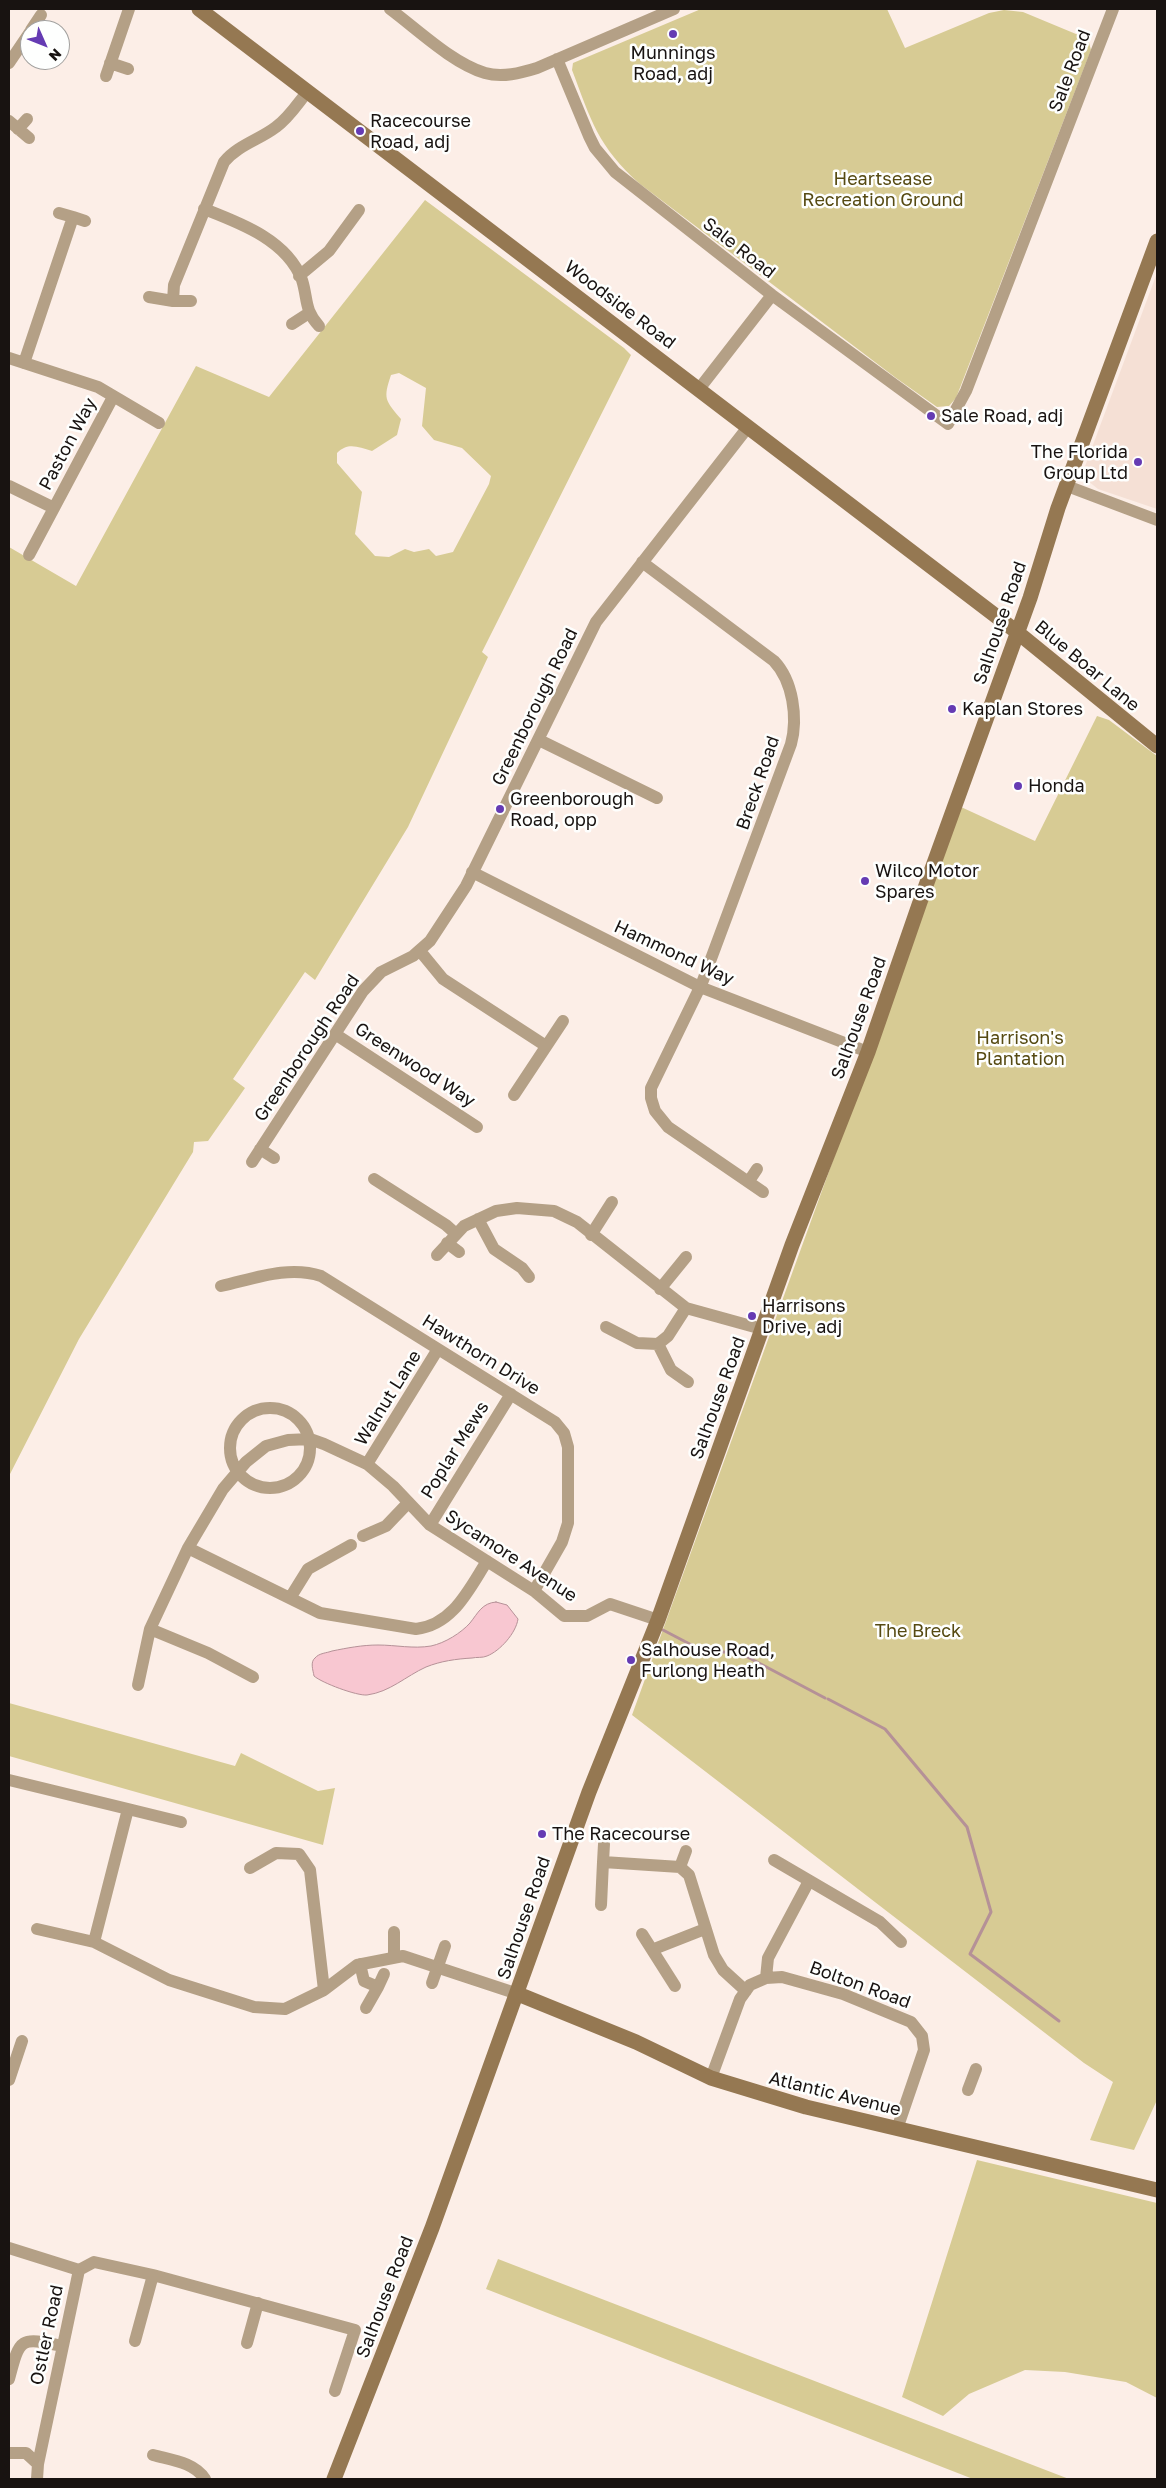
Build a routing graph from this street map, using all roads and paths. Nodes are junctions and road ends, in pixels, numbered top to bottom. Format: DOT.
graph roads {
  1 [pos="129,9"];
  2 [pos="390,9"];
  3 [pos="674,9"];
  4 [pos="1113,9"];
  5 [pos="202,10"];
  6 [pos="20,48"];
  7 [pos="558,59"];
  8 [pos="9,63"];
  9 [pos="128,69"];
  10 [pos="308,91"];
  11 [pos="28,119"];
  12 [pos="14,125"];
  13 [pos="29,138"];
  14 [pos="204,209"];
  15 [pos="359,210"];
  16 [pos="59,213"];
  17 [pos="72,217"];
  18 [pos="86,221"];
  19 [pos="1157,241"];
  20 [pos="299,276"];
  21 [pos="772,295"];
  22 [pos="150,297"];
  23 [pos="173,301"];
  24 [pos="192,301"];
  25 [pos="309,313"];
  26 [pos="292,324"];
  27 [pos="319,326"];
  28 [pos="9,358"];
  29 [pos="24,363"];
  30 [pos="699,389"];
  31 [pos="113,397"];
  32 [pos="159,423"];
  33 [pos="748,427"];
  34 [pos="9,486"];
  35 [pos="1067,486"];
  36 [pos="54,508"];
  37 [pos="1157,520"];
  38 [pos="29,555"];
  39 [pos="642,562"];
  40 [pos="1017,632"];
  41 [pos="539,740"];
  42 [pos="1157,746"];
  43 [pos="657,798"];
  44 [pos="472,872"];
  45 [pos="420,951"];
  46 [pos="700,987"];
  47 [pos="563,1021"];
  48 [pos="335,1034"];
  49 [pos="546,1046"];
  50 [pos="868,1052"];
  51 [pos="514,1095"];
  52 [pos="477,1127"];
  53 [pos="260,1149"];
  54 [pos="274,1158"];
  55 [pos="252,1162"];
  56 [pos="758,1169"];
  57 [pos="374,1179"];
  58 [pos="749,1181"];
  59 [pos="763,1192"];
  60 [pos="612,1202"];
  61 [pos="478,1219"];
  62 [pos="591,1235"];
  63 [pos="452,1238"];
  64 [pos="459,1252"];
  65 [pos="437,1255"];
  66 [pos="686,1257"];
  67 [pos="529,1277"];
  68 [pos="221,1286"];
  69 [pos="660,1289"];
  70 [pos="686,1308"];
  71 [pos="606,1327"];
  72 [pos="762,1329"];
  73 [pos="658,1344"];
  74 [pos="438,1349"];
  75 [pos="688,1382"];
  76 [pos="510,1394"];
  77 [pos="310,1440"];
  78 [pos="367,1464"];
  79 [pos="237,1471"];
  80 [pos="408,1503"];
  81 [pos="430,1525"];
  82 [pos="362,1536"];
  83 [pos="351,1545"];
  84 [pos="188,1548"];
  85 [pos="487,1561"];
  86 [pos="534,1591"];
  87 [pos="290,1598"];
  88 [pos="658,1620"];
  89 [pos="150,1629"];
  90 [pos="253,1677"];
  91 [pos="138,1685"];
  92 [pos="9,1780"];
  93 [pos="128,1809"];
  94 [pos="181,1822"];
  95 [pos="604,1844"];
  96 [pos="686,1851"];
  97 [pos="774,1860"];
  98 [pos="603,1862"];
  99 [pos="680,1867"];
  100 [pos="250,1868"];
  101 [pos="809,1881"];
  102 [pos="601,1905"];
  103 [pos="37,1929"];
  104 [pos="705,1929"];
  105 [pos="394,1932"];
  106 [pos="642,1934"];
  107 [pos="94,1942"];
  108 [pos="901,1942"];
  109 [pos="446,1946"];
  110 [pos="654,1949"];
  111 [pos="394,1957"];
  112 [pos="360,1964"];
  113 [pos="438,1968"];
  114 [pos="384,1974"];
  115 [pos="766,1978"];
  116 [pos="432,1982"];
  117 [pos="675,1986"];
  118 [pos="378,1987"];
  119 [pos="324,1990"];
  120 [pos="746,1991"];
  121 [pos="518,1994"];
  122 [pos="366,2008"];
  123 [pos="22,2041"];
  124 [pos="976,2069"];
  125 [pos="711,2078"];
  126 [pos="9,2080"];
  127 [pos="968,2090"];
  128 [pos="897,2129"];
  129 [pos="1157,2190"];
  130 [pos="9,2248"];
  131 [pos="78,2270"];
  132 [pos="154,2275"];
  133 [pos="258,2303"];
  134 [pos="135,2341"];
  135 [pos="247,2343"];
  136 [pos="62,2346"];
  137 [pos="9,2379"];
  138 [pos="335,2391"];
  139 [pos="9,2453"];
  140 [pos="152,2455"];
  141 [pos="38,2464"];
  142 [pos="37,2479"];
  143 [pos="205,2479"];
  144 [pos="334,2479"];
  1 -- 9 [label="street"];
  2 -- 7 [label="street"];
  3 -- 7 [label="street"];
  4 -- 21 [label="street, Sale Road"];
  5 -- 10 [label="street, Woodside Road"];
  6 -- 8 [label="street"];
  7 -- 21 [label="street, Sale Road"];
  10 -- 14 [label="street"];
  10 -- 30 [label="street, Woodside Road"];
  11 -- 12 [label="street"];
  12 -- 13 [label="street"];
  14 -- 20 [label="street"];
  14 -- 23 [label="street"];
  15 -- 20 [label="street"];
  16 -- 17 [label="street"];
  17 -- 18 [label="street"];
  17 -- 29 [label="street"];
  19 -- 35 [label="street, Salhouse Road"];
  20 -- 25 [label="street"];
  21 -- 30 [label="street"];
  22 -- 23 [label="street"];
  23 -- 24 [label="street"];
  25 -- 26 [label="street"];
  25 -- 27 [label="street"];
  28 -- 29 [label="street"];
  29 -- 31 [label="street"];
  30 -- 33 [label="street, Woodside Road"];
  31 -- 32 [label="street"];
  31 -- 36 [label="street, Paston Way"];
  33 -- 39 [label="street, Greenborough Road"];
  33 -- 40 [label="street, Woodside Road"];
  34 -- 36 [label="street, Paston Way"];
  35 -- 37 [label="street"];
  35 -- 40 [label="street, Salhouse Road"];
  36 -- 38 [label="street, Paston Way"];
  39 -- 41 [label="street, Greenborough Road"];
  39 -- 46 [label="street, Breck Road"];
  40 -- 42 [label="street, Blue Boar Lane"];
  40 -- 50 [label="street, Salhouse Road"];
  41 -- 43 [label="street"];
  41 -- 44 [label="street, Greenborough Road"];
  44 -- 45 [label="street, Greenborough Road"];
  44 -- 46 [label="street, Hammond Way"];
  45 -- 48 [label="street, Greenborough Road"];
  45 -- 49 [label="street"];
  46 -- 50 [label="street, Hammond Way"];
  46 -- 58 [label="street, Breck Road"];
  47 -- 49 [label="street"];
  48 -- 52 [label="street, Greenwood Way"];
  48 -- 53 [label="street, Greenborough Road"];
  49 -- 51 [label="street"];
  50 -- 72 [label="street, Salhouse Road"];
  53 -- 54 [label="street, Greenborough Road"];
  53 -- 55 [label="street, Greenborough Road"];
  56 -- 58 [label="street"];
  57 -- 63 [label="street"];
  58 -- 59 [label="street, Breck Road"];
  60 -- 62 [label="street"];
  61 -- 62 [label="street"];
  61 -- 63 [label="street"];
  61 -- 67 [label="street"];
  62 -- 69 [label="street"];
  63 -- 64 [label="street"];
  63 -- 65 [label="street"];
  66 -- 69 [label="street"];
  68 -- 74 [label="street, Hawthorn Drive"];
  69 -- 70 [label="street"];
  70 -- 72 [label="street"];
  70 -- 73 [label="street"];
  71 -- 73 [label="street"];
  72 -- 88 [label="street, Salhouse Road"];
  73 -- 75 [label="street"];
  74 -- 76 [label="street, Hawthorn Drive"];
  74 -- 78 [label="street, Walnut Lane"];
  76 -- 81 [label="street, Poplar Mews"];
  76 -- 86 [label="street, Hawthorn Drive"];
  77 -- 78 [label="street, Sycamore Avenue"];
  77 -- 79 [label="street, Sycamore Avenue"];
  77 -- 79 [label="street"];
  77 -- 79 [label="street"];
  78 -- 80 [label="street, Sycamore Avenue"];
  79 -- 84 [label="street, Sycamore Avenue"];
  80 -- 81 [label="street, Sycamore Avenue"];
  80 -- 82 [label="street"];
  81 -- 85 [label="street, Sycamore Avenue"];
  83 -- 87 [label="street"];
  84 -- 87 [label="street"];
  84 -- 89 [label="street, Sycamore Avenue"];
  85 -- 86 [label="street, Sycamore Avenue"];
  85 -- 87 [label="street"];
  86 -- 88 [label="street, Sycamore Avenue"];
  88 -- 121 [label="street, Salhouse Road"];
  89 -- 90 [label="street"];
  89 -- 91 [label="street, Sycamore Avenue"];
  92 -- 93 [label="street"];
  93 -- 94 [label="street"];
  93 -- 107 [label="street"];
  95 -- 98 [label="street"];
  96 -- 99 [label="street"];
  97 -- 101 [label="street"];
  98 -- 99 [label="street"];
  98 -- 102 [label="street"];
  99 -- 104 [label="street"];
  100 -- 119 [label="street"];
  101 -- 108 [label="street"];
  101 -- 115 [label="street"];
  103 -- 107 [label="street"];
  104 -- 110 [label="street"];
  104 -- 120 [label="street"];
  105 -- 111 [label="street"];
  106 -- 110 [label="street"];
  107 -- 119 [label="street"];
  109 -- 113 [label="street"];
  110 -- 117 [label="street"];
  111 -- 112 [label="street"];
  111 -- 113 [label="street"];
  112 -- 118 [label="street"];
  112 -- 119 [label="street"];
  113 -- 116 [label="street"];
  113 -- 121 [label="street"];
  114 -- 118 [label="street"];
  115 -- 120 [label="street"];
  115 -- 128 [label="street, Bolton Road"];
  118 -- 122 [label="street"];
  120 -- 125 [label="street"];
  121 -- 125 [label="street, Atlantic Avenue"];
  121 -- 144 [label="street, Salhouse Road"];
  123 -- 126 [label="street"];
  124 -- 127 [label="street"];
  125 -- 128 [label="street, Atlantic Avenue"];
  128 -- 129 [label="street, Atlantic Avenue"];
  130 -- 131 [label="street, Ostler Road"];
  131 -- 132 [label="street"];
  131 -- 136 [label="street, Ostler Road"];
  132 -- 133 [label="street"];
  132 -- 134 [label="street"];
  133 -- 135 [label="street"];
  133 -- 138 [label="street"];
  136 -- 137 [label="street"];
  136 -- 141 [label="street, Ostler Road"];
  139 -- 141 [label="street"];
  140 -- 143 [label="street"];
  141 -- 142 [label="street, Ostler Road"];
}
